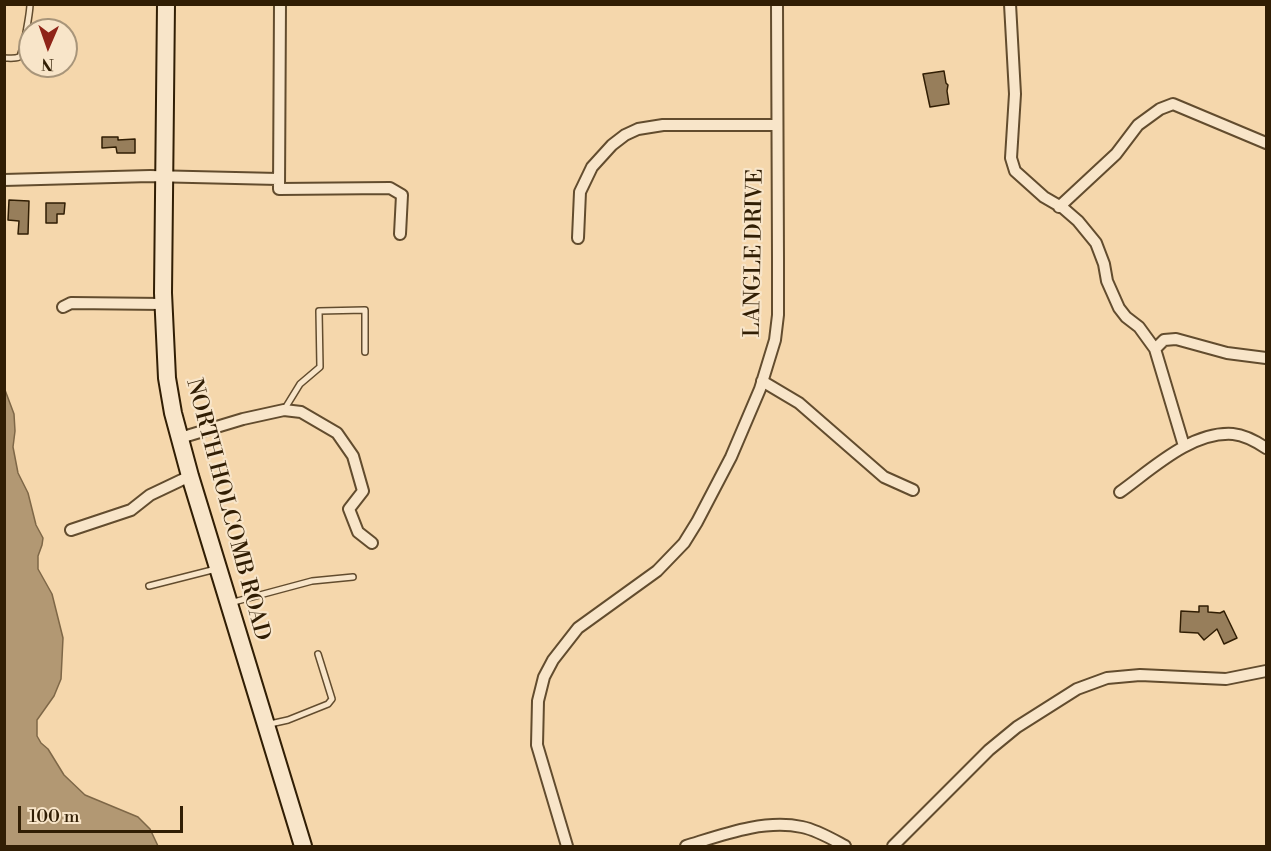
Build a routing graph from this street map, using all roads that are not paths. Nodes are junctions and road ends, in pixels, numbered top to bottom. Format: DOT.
graph roads {
  1 [pos="30,4"];
  2 [pos="166,4"];
  3 [pos="280,4"];
  4 [pos="777,4"];
  5 [pos="1010,4"];
  6 [pos="4,58"];
  7 [pos="777,125"];
  8 [pos="1266,143"];
  9 [pos="165,177"];
  10 [pos="278,178"];
  11 [pos="4,180"];
  12 [pos="1059,207"];
  13 [pos="400,234"];
  14 [pos="578,237"];
  15 [pos="164,304"];
  16 [pos="63,307"];
  17 [pos="1155,349"];
  18 [pos="365,352"];
  19 [pos="1266,358"];
  20 [pos="762,381"];
  21 [pos="284,410"];
  22 [pos="180,438"];
  23 [pos="1184,446"];
  24 [pos="1266,448"];
  25 [pos="190,476"];
  26 [pos="913,490"];
  27 [pos="1120,492"];
  28 [pos="71,530"];
  29 [pos="372,543"];
  30 [pos="218,568"];
  31 [pos="354,577"];
  32 [pos="149,586"];
  33 [pos="229,604"];
  34 [pos="318,654"];
  35 [pos="1266,672"];
  36 [pos="265,725"];
  37 [pos="303,846"];
  38 [pos="567,846"];
  39 [pos="686,846"];
  40 [pos="845,846"];
  41 [pos="893,846"];
  1 -- 6 [label="lane"];
  2 -- 9 [label="street, NORTH HOLCOMB ROAD"];
  3 -- 10 [label="street"];
  4 -- 7 [label="street, LANGLE DRIVE"];
  5 -- 12 [label="street"];
  7 -- 14 [label="street"];
  7 -- 20 [label="street, LANGLE DRIVE"];
  8 -- 12 [label="street"];
  9 -- 10 [label="street"];
  9 -- 11 [label="street"];
  9 -- 15 [label="street, NORTH HOLCOMB ROAD"];
  10 -- 13 [label="street"];
  12 -- 17 [label="street"];
  15 -- 16 [label="street"];
  15 -- 22 [label="street, NORTH HOLCOMB ROAD"];
  17 -- 19 [label="street"];
  17 -- 23 [label="street"];
  18 -- 21 [label="lane"];
  20 -- 26 [label="street"];
  20 -- 38 [label="street, LANGLE DRIVE"];
  21 -- 22 [label="street"];
  21 -- 29 [label="street"];
  22 -- 25 [label="street, NORTH HOLCOMB ROAD"];
  23 -- 24 [label="street"];
  23 -- 27 [label="street"];
  25 -- 28 [label="street"];
  25 -- 30 [label="street, NORTH HOLCOMB ROAD"];
  30 -- 32 [label="lane"];
  30 -- 33 [label="street, NORTH HOLCOMB ROAD"];
  31 -- 33 [label="lane"];
  33 -- 36 [label="street, NORTH HOLCOMB ROAD"];
  34 -- 36 [label="lane"];
  35 -- 41 [label="street"];
  36 -- 37 [label="street, NORTH HOLCOMB ROAD"];
  39 -- 40 [label="street"];
}
